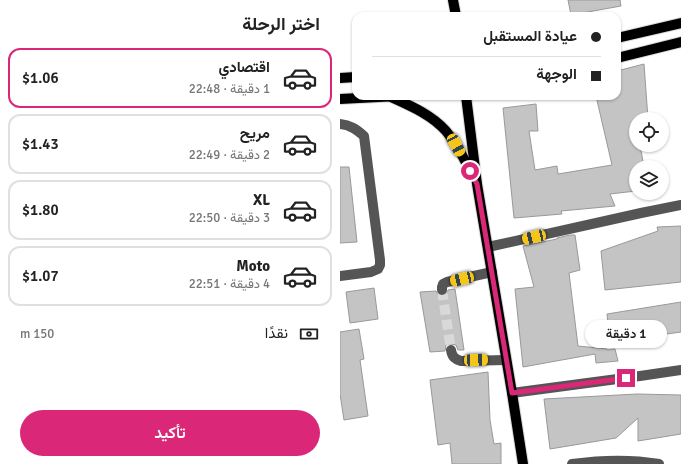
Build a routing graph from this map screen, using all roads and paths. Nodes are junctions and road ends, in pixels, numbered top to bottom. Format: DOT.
graph roads {
  1 [pos="681,23"];
  2 [pos="621,37"];
  3 [pos="681,42"];
  4 [pos="621,57"];
  5 [pos="352,77"];
  6 [pos="340,78"];
  7 [pos="352,98"];
  8 [pos="340,99"];
  9 [pos="402,100"];
  10 [pos="466,100"];
  11 [pos="340,124"];
  12 [pos="477,184"];
  13 [pos="681,205"];
  14 [pos="488,247"];
  15 [pos="492,272"];
  16 [pos="340,276"];
  17 [pos="442,290"];
  18 [pos="451,350"];
  19 [pos="506,360"];
  20 [pos="681,370"];
  21 [pos="512,393"];
  22 [pos="523,464"];
  23 [pos="572,464"];
  24 [pos="659,464"];
  1 -- 2 [label="main road"];
  3 -- 4 [label="main road"];
  5 -- 6 [label="main road"];
  7 -- 8 [label="main road"];
  9 -- 12 [label="main road"];
  10 -- 12 [label="main road"];
  11 -- 16 [label="street"];
  12 -- 14 [label="main road"];
  13 -- 14 [label="street"];
  14 -- 15 [label="main road"];
  15 -- 17 [label="street"];
  15 -- 19 [label="main road"];
  18 -- 19 [label="street"];
  19 -- 21 [label="main road"];
  20 -- 21 [label="street"];
  21 -- 22 [label="main road"];
  23 -- 24 [label="street"];
}
